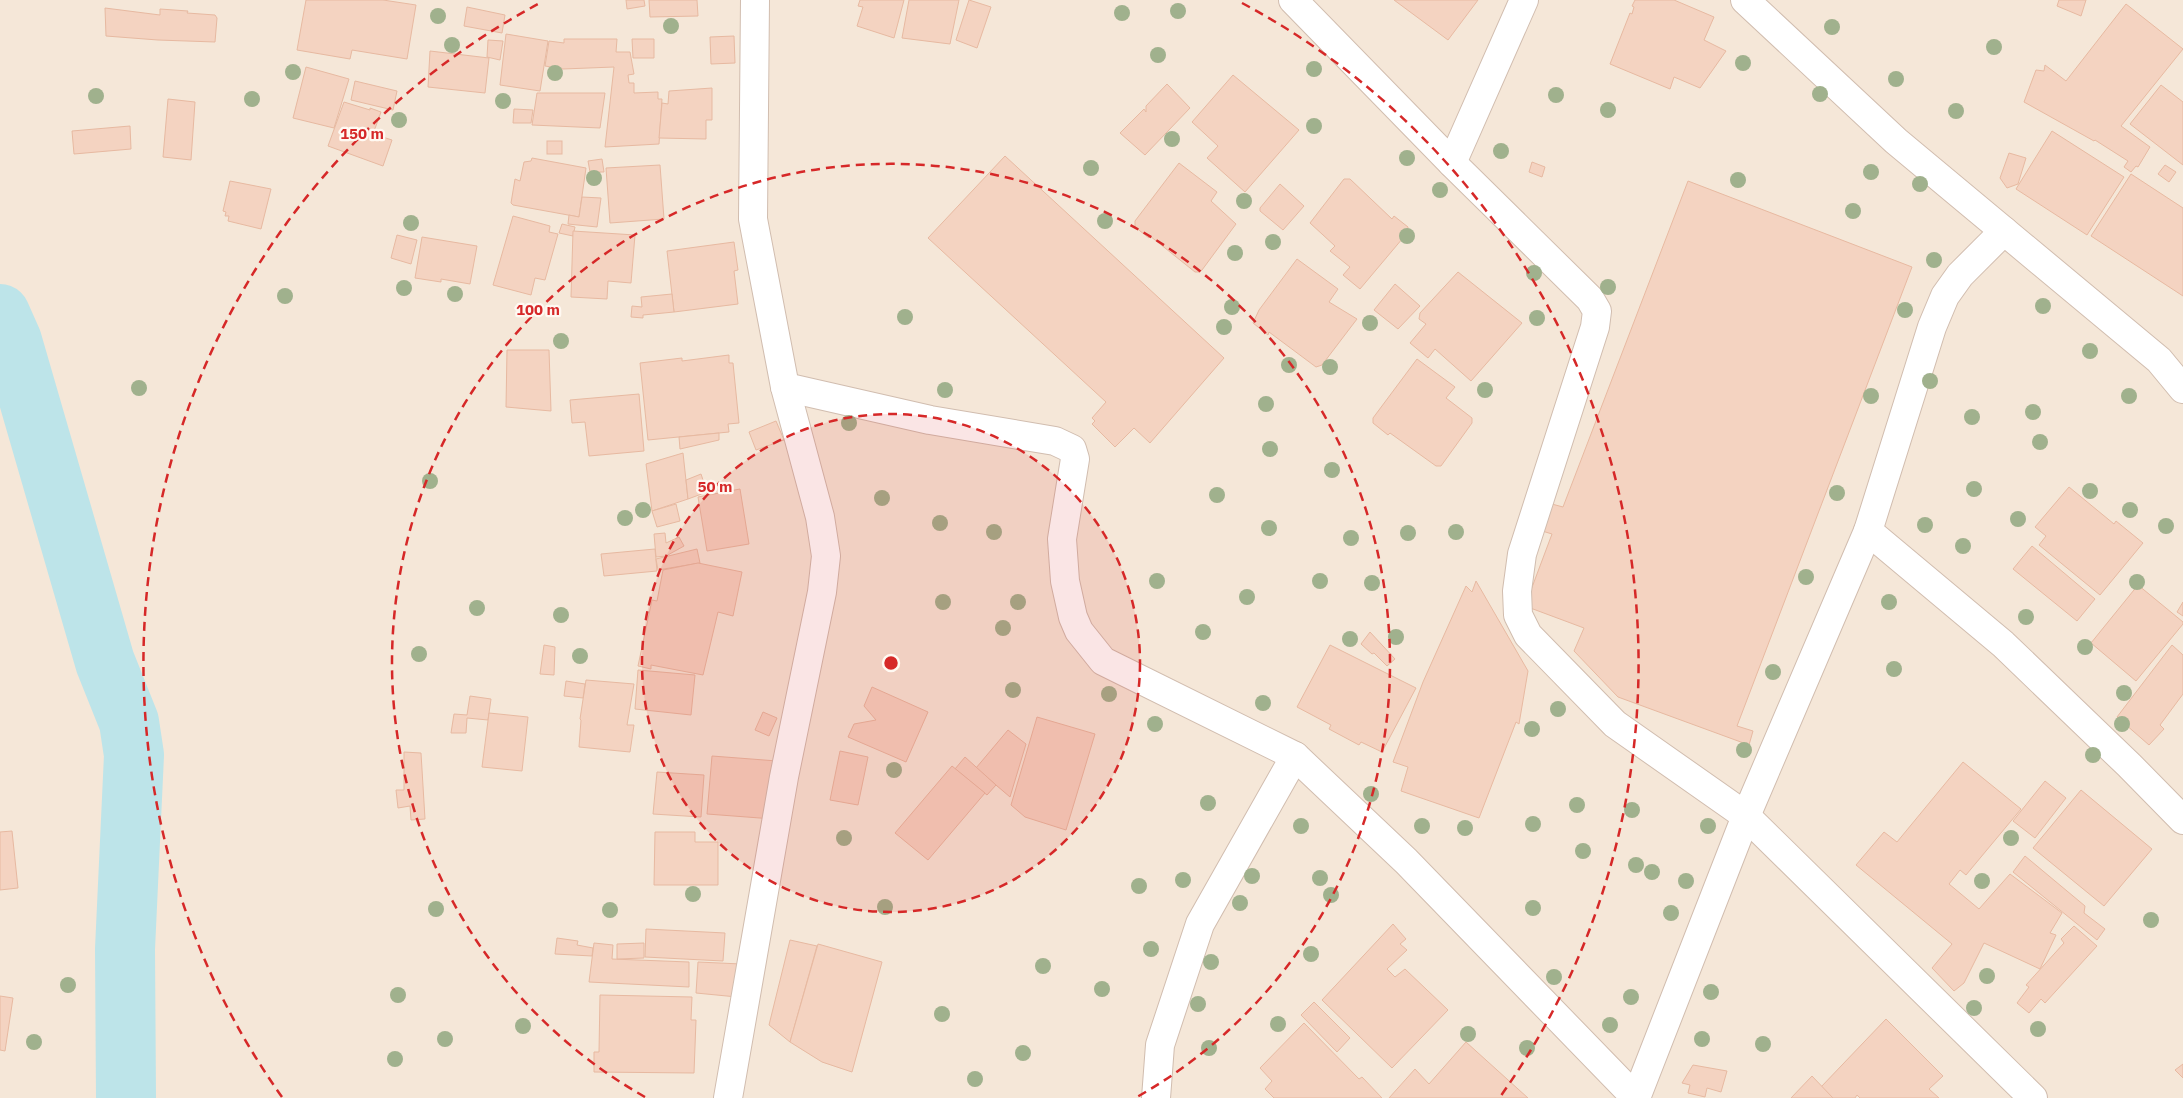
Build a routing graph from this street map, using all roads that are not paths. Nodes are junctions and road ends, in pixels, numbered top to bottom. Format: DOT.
graph roads {
  1 [pos="755,0"];
  2 [pos="1293,0"];
  3 [pos="1524,0"];
  4 [pos="1745,0"];
  5 [pos="1452,164"];
  6 [pos="2004,231"];
  7 [pos="785,387"];
  8 [pos="2183,389"];
  9 [pos="1868,531"];
  10 [pos="1295,756"];
  11 [pos="1746,816"];
  12 [pos="2183,820"];
  13 [pos="728,1098"];
  14 [pos="1156,1098"];
  15 [pos="1636,1098"];
  16 [pos="2033,1098"];
  1 -- 7 [label="street"];
  2 -- 5 [label="street"];
  3 -- 5 [label="street"];
  4 -- 6 [label="street"];
  5 -- 11 [label="street"];
  6 -- 8 [label="street"];
  6 -- 9 [label="street"];
  7 -- 10 [label="street"];
  7 -- 13 [label="street"];
  9 -- 11 [label="street"];
  9 -- 12 [label="street"];
  10 -- 14 [label="street"];
  10 -- 15 [label="street"];
  11 -- 15 [label="street"];
  11 -- 16 [label="street"];
}
